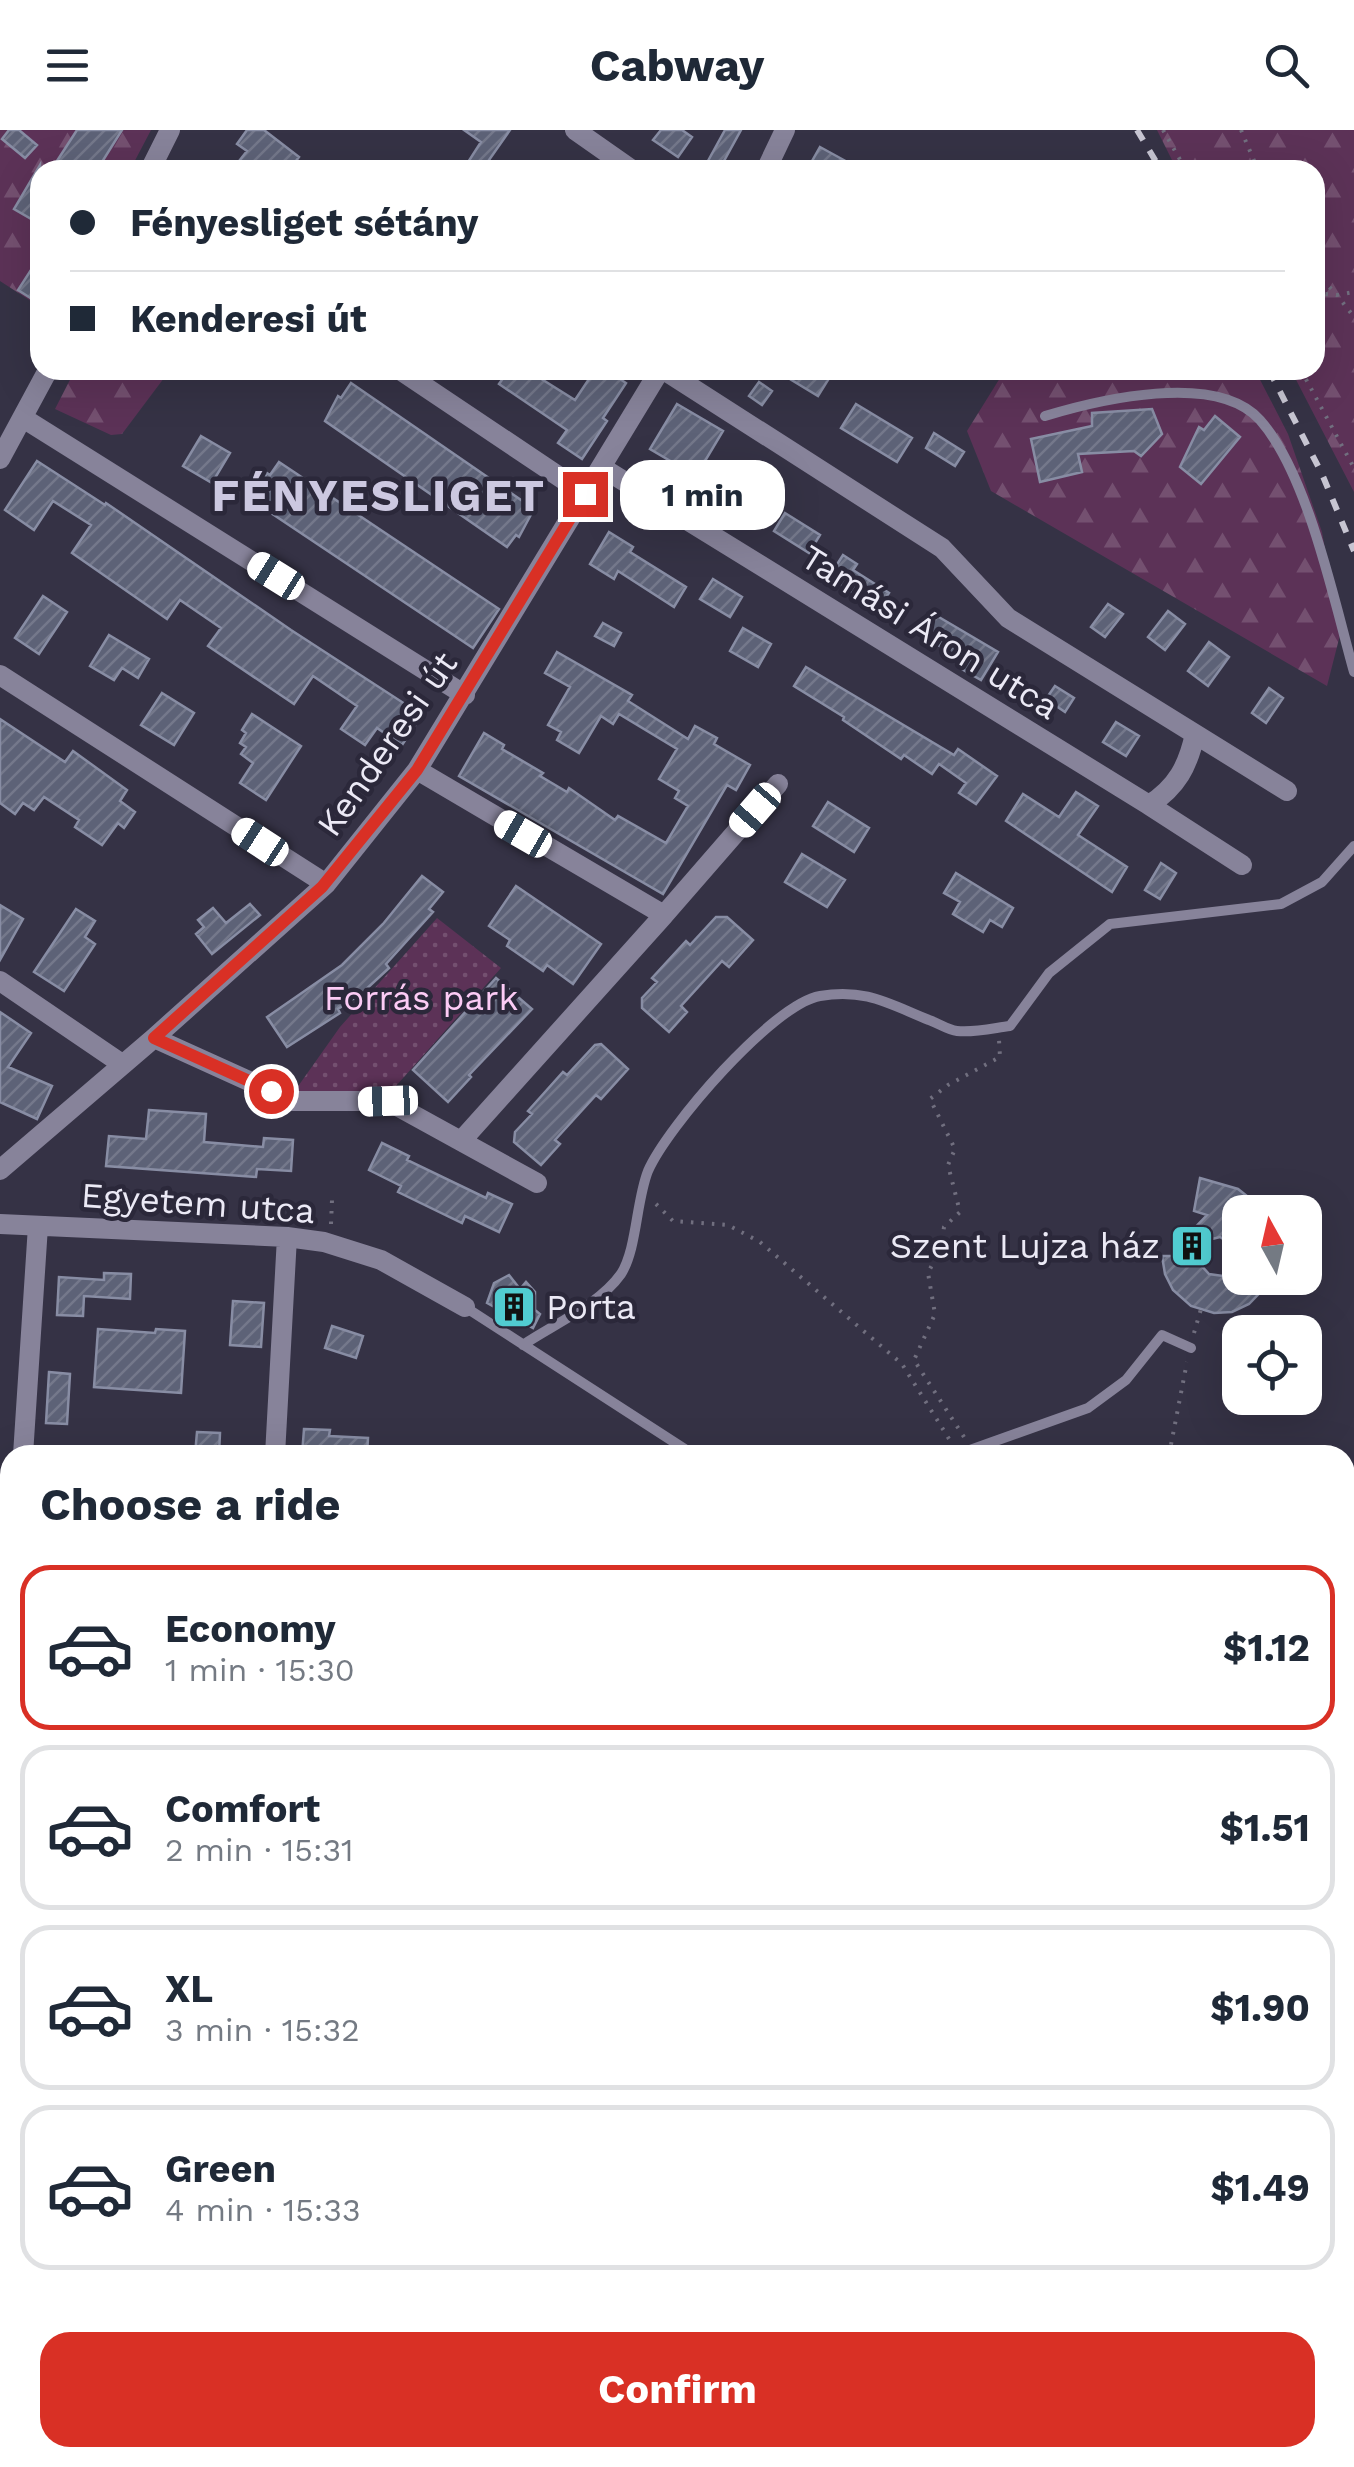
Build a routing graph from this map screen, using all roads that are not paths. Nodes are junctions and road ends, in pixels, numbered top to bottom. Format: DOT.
graph roads {
  1 [pos="170,130"];
  2 [pos="575,130"];
  3 [pos="786,130"];
  4 [pos="155,160"];
  5 [pos="618,160"];
  6 [pos="771,160"];
  7 [pos="43,380"];
  8 [pos="415,380"];
  9 [pos="656,380"];
  10 [pos="678,380"];
  11 [pos="1044,416"];
  12 [pos="23,418"];
  13 [pos="0,459"];
  14 [pos="602,467"];
  15 [pos="585,494"];
  16 [pos="1354,672"];
  17 [pos="0,675"];
  18 [pos="465,695"];
  19 [pos="1194,734"];
  20 [pos="417,770"];
  21 [pos="778,784"];
  22 [pos="1287,790"];
  23 [pos="1149,805"];
  24 [pos="1354,846"];
  25 [pos="1242,865"];
  26 [pos="326,884"];
  27 [pos="664,915"];
  28 [pos="0,980"];
  29 [pos="154,1038"];
  30 [pos="122,1064"];
  31 [pos="462,1140"];
  32 [pos="0,1170"];
  33 [pos="537,1184"];
  34 [pos="0,1224"];
  35 [pos="38,1226"];
  36 [pos="287,1237"];
  37 [pos="465,1308"];
  38 [pos="523,1345"];
  39 [pos="1190,1348"];
  40 [pos="23,1445"];
  41 [pos="275,1445"];
  42 [pos="678,1445"];
  43 [pos="983,1445"];
  1 -- 4 [label="street"];
  2 -- 5 [label="street"];
  3 -- 6 [label="street"];
  7 -- 12 [label="street"];
  8 -- 15 [label="street"];
  9 -- 14 [label="street, Kenderesi út"];
  10 -- 19 [label="street"];
  11 -- 16 [label="lane"];
  12 -- 13 [label="street"];
  12 -- 18 [label="street"];
  14 -- 15 [label="street, Kenderesi út"];
  14 -- 23 [label="street, Tamási Áron utca"];
  15 -- 18 [label="street, Kenderesi út"];
  17 -- 26 [label="street"];
  18 -- 20 [label="street, Kenderesi út"];
  19 -- 22 [label="street"];
  19 -- 23 [label="street"];
  20 -- 26 [label="street, Kenderesi út"];
  20 -- 27 [label="street"];
  21 -- 27 [label="street"];
  23 -- 25 [label="street, Tamási Áron utca"];
  24 -- 38 [label="lane"];
  26 -- 29 [label="street, Kenderesi út"];
  27 -- 31 [label="street"];
  28 -- 30 [label="street"];
  29 -- 30 [label="street, Kenderesi út"];
  29 -- 31 [label="street"];
  30 -- 32 [label="street, Kenderesi út"];
  31 -- 33 [label="street"];
  34 -- 35 [label="street, Egyetem utca"];
  35 -- 36 [label="street, Egyetem utca"];
  35 -- 40 [label="street"];
  36 -- 37 [label="street, Egyetem utca"];
  36 -- 41 [label="street"];
  37 -- 38 [label="lane, Egyetem utca"];
  38 -- 42 [label="lane, Egyetem utca"];
  39 -- 43 [label="lane"];
}
